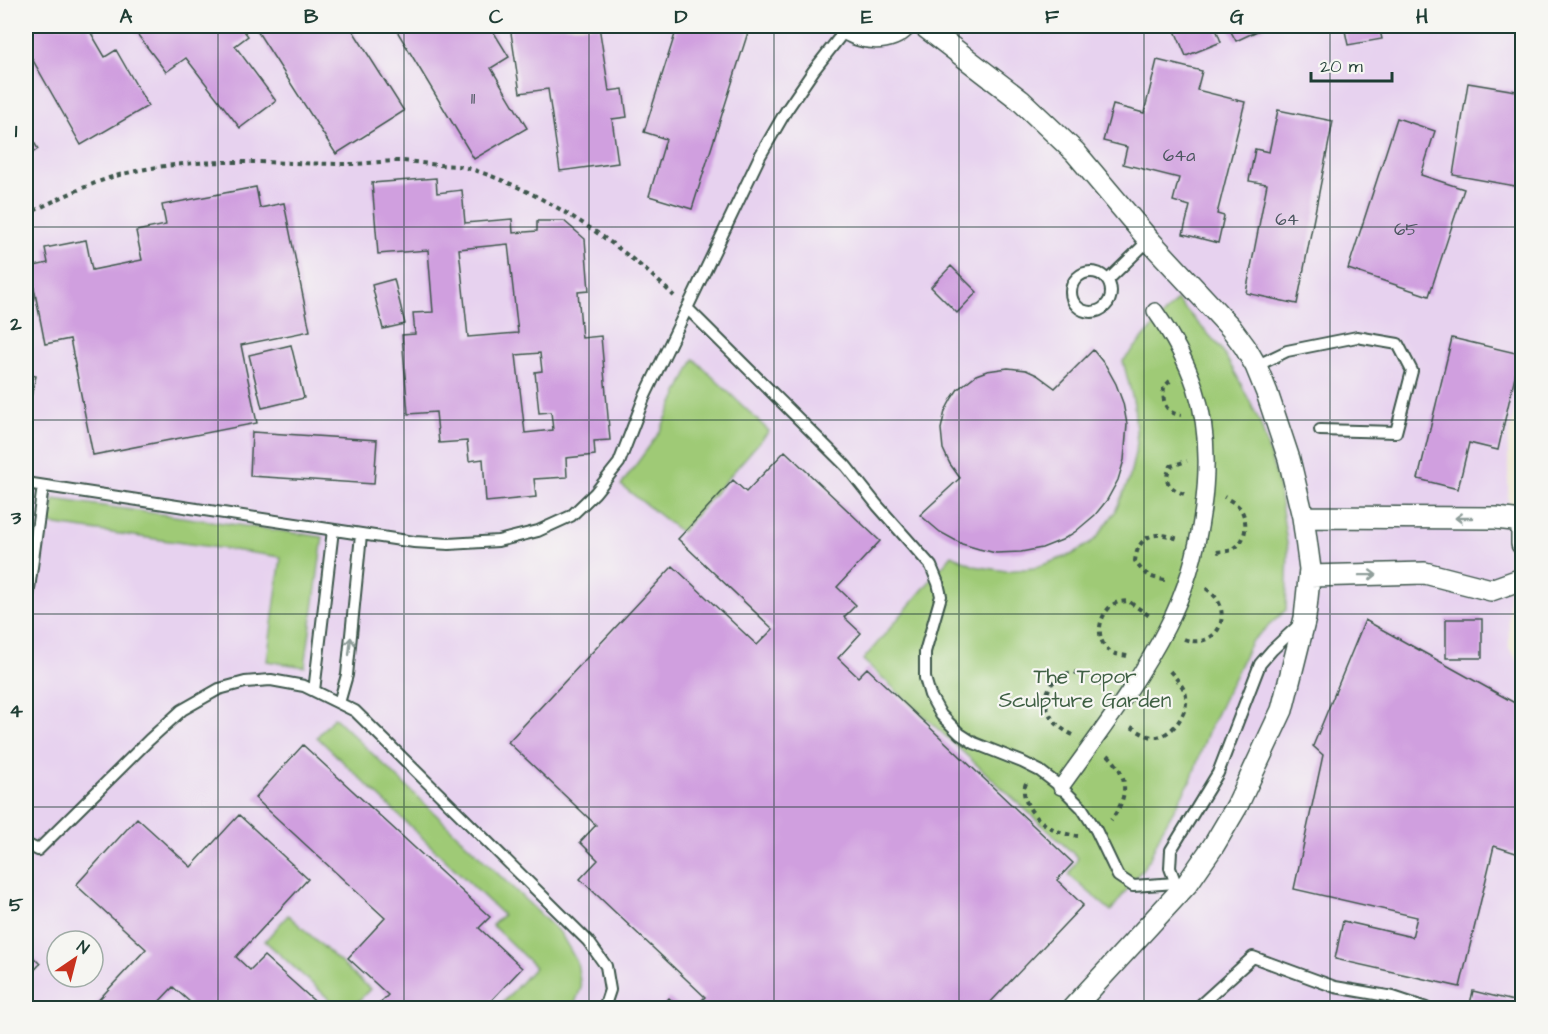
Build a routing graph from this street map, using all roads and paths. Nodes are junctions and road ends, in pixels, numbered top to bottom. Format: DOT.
graph roads {
  1 [pos="905,26"];
  2 [pos="924,26"];
  3 [pos="844,27"];
  4 [pos="26,215"];
  5 [pos="1149,240"];
  6 [pos="1108,280"];
  7 [pos="687,309"];
  8 [pos="1155,311"];
  9 [pos="1256,366"];
  10 [pos="1320,430"];
  11 [pos="26,483"];
  12 [pos="43,486"];
  13 [pos="1303,517"];
  14 [pos="1522,521"];
  15 [pos="1522,529"];
  16 [pos="333,530"];
  17 [pos="362,535"];
  18 [pos="1522,544"];
  19 [pos="1310,576"];
  20 [pos="1522,579"];
  21 [pos="26,611"];
  22 [pos="1305,618"];
  23 [pos="314,691"];
  24 [pos="339,703"];
  25 [pos="1061,787"];
  26 [pos="26,844"];
  27 [pos="1177,888"];
  28 [pos="1083,1006"];
  29 [pos="604,1008"];
  30 [pos="1197,1008"];
  31 [pos="1426,1008"];
  1 -- 3 [label="street"];
  2 -- 5 [label="street"];
  3 -- 7 [label="lane"];
  4 -- 7 [label="path"];
  5 -- 6 [label="lane"];
  5 -- 9 [label="street"];
  7 -- 17 [label="lane"];
  7 -- 25 [label="lane"];
  8 -- 25 [label="street"];
  9 -- 10 [label="lane"];
  9 -- 13 [label="street"];
  11 -- 12 [label="lane"];
  12 -- 16 [label="lane"];
  12 -- 21 [label="lane"];
  14 -- 13 [label="street, one-way"];
  13 -- 19 [label="street"];
  15 -- 18 [label="street"];
  16 -- 17 [label="lane"];
  16 -- 23 [label="lane"];
  24 -- 17 [label="lane, one-way"];
  19 -- 20 [label="street, one-way"];
  19 -- 22 [label="street"];
  22 -- 27 [label="street"];
  22 -- 27 [label="lane"];
  23 -- 24 [label="lane"];
  23 -- 26 [label="lane"];
  24 -- 29 [label="lane"];
  25 -- 27 [label="lane"];
  27 -- 28 [label="street"];
  30 -- 31 [label="lane"];
}
